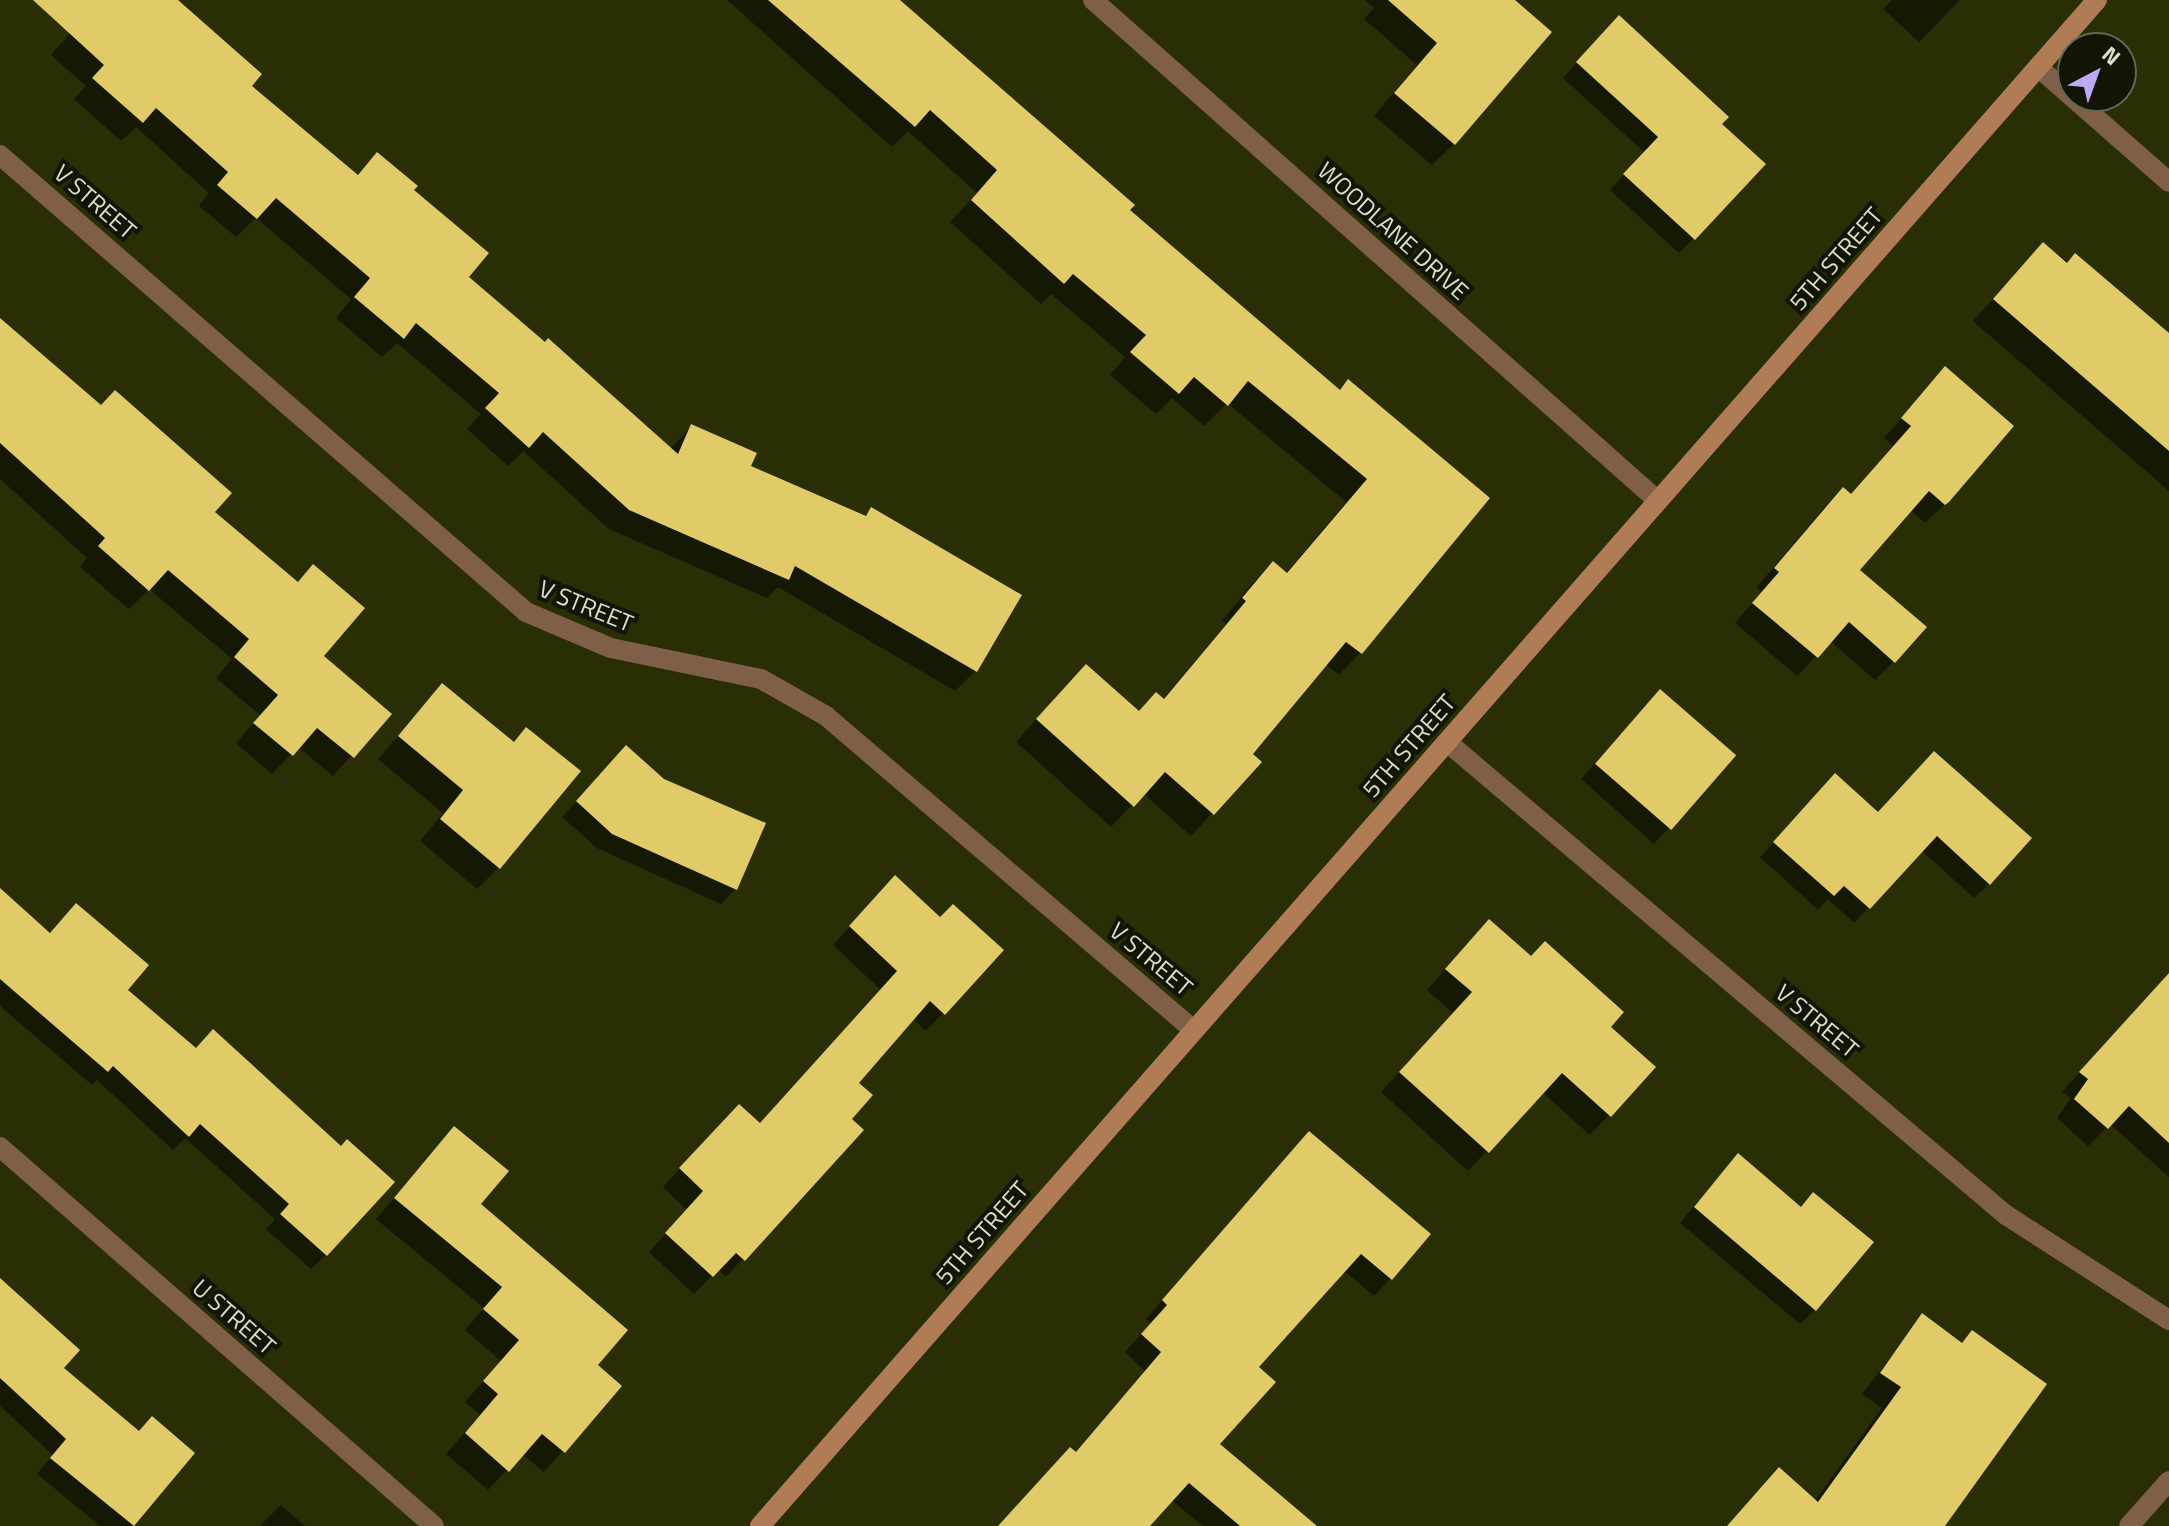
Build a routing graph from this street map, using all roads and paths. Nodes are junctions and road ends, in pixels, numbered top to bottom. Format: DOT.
graph roads {
  1 [pos="1093,0"];
  2 [pos="2097,0"];
  3 [pos="2038,67"];
  4 [pos="0,155"];
  5 [pos="2169,182"];
  6 [pos="1658,501"];
  7 [pos="1447,742"];
  8 [pos="1194,1030"];
  9 [pos="0,1147"];
  10 [pos="2169,1320"];
  11 [pos="2169,1481"];
  12 [pos="434,1526"];
  13 [pos="760,1526"];
  14 [pos="2129,1526"];
  1 -- 6 [label="street, WOODLANE DRIVE"];
  2 -- 3 [label="main road, 5TH STREET"];
  3 -- 5 [label="street"];
  3 -- 6 [label="main road, 5TH STREET"];
  4 -- 8 [label="street, V STREET"];
  6 -- 7 [label="main road, 5TH STREET"];
  7 -- 8 [label="main road, 5TH STREET"];
  7 -- 10 [label="street, V STREET"];
  8 -- 13 [label="main road, 5TH STREET"];
  9 -- 12 [label="street, U STREET"];
  11 -- 14 [label="street"];
}
